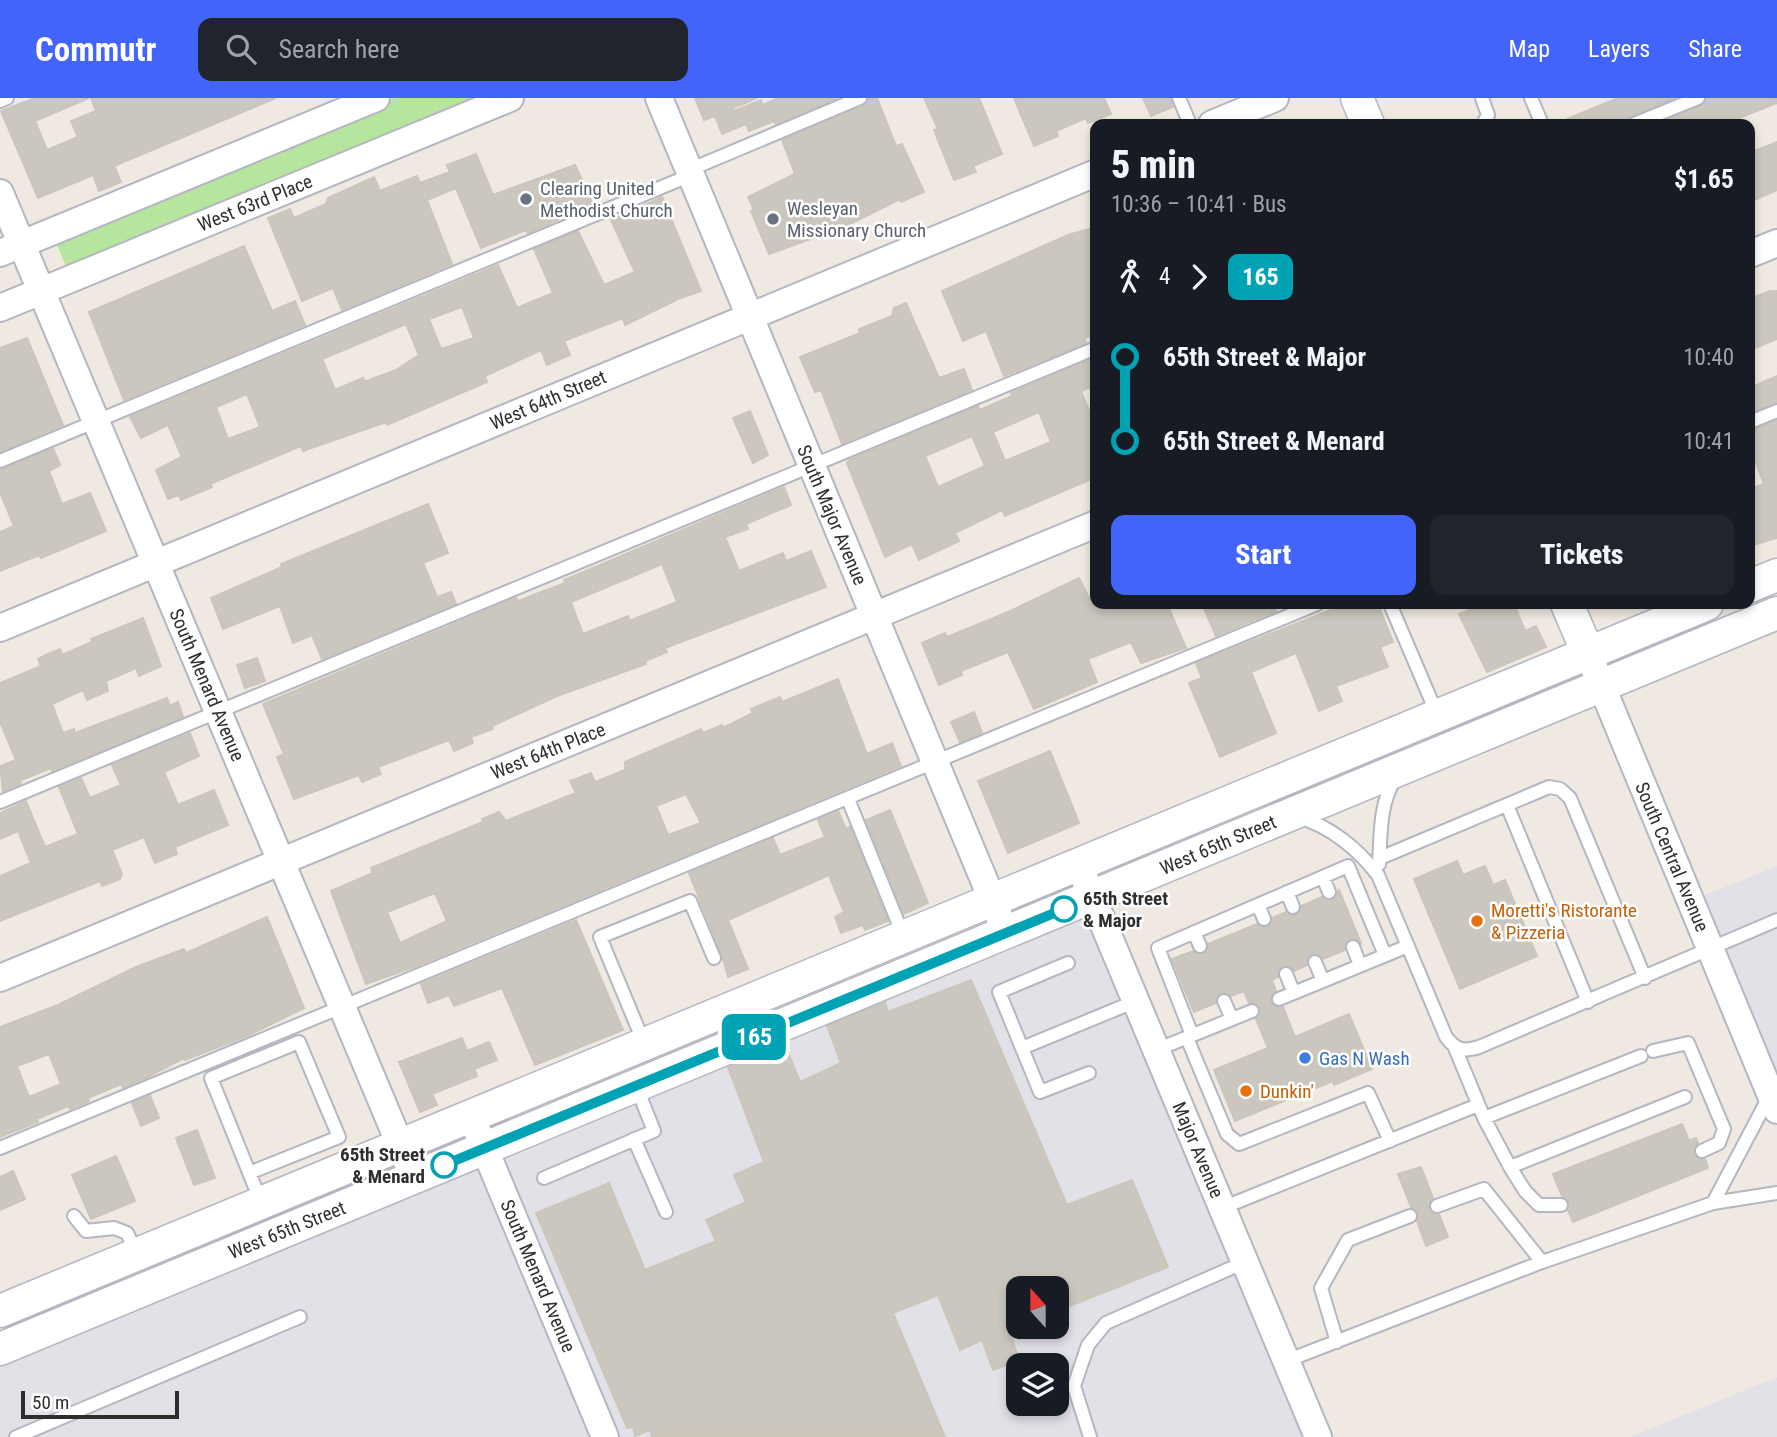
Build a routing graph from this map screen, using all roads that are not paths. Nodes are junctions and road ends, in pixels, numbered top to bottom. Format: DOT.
graph roads {
  1 [pos="7,98"];
  2 [pos="376,98"];
  3 [pos="510,98"];
  4 [pos="659,98"];
  5 [pos="860,98"];
  6 [pos="1180,98"];
  7 [pos="1275,98"];
  8 [pos="1357,98"];
  9 [pos="1482,98"];
  10 [pos="1531,98"];
  11 [pos="1698,98"];
  12 [pos="0,101"];
  13 [pos="1188,119"];
  14 [pos="1224,119"];
  15 [pos="1366,119"];
  16 [pos="1486,119"];
  17 [pos="1540,119"];
  18 [pos="1646,119"];
  19 [pos="690,172"];
  20 [pos="1090,175"];
  21 [pos="0,192"];
  22 [pos="1777,243"];
  23 [pos="11,248"];
  24 [pos="1755,252"];
  25 [pos="41,291"];
  26 [pos="0,308"];
  27 [pos="749,316"];
  28 [pos="1090,350"];
  29 [pos="1777,411"];
  30 [pos="1755,420"];
  31 [pos="96,422"];
  32 [pos="0,461"];
  33 [pos="811,465"];
  34 [pos="1090,526"];
  35 [pos="155,563"];
  36 [pos="1777,575"];
  37 [pos="1755,584"];
  38 [pos="1305,609"];
  39 [pos="1392,609"];
  40 [pos="1569,609"];
  41 [pos="1695,609"];
  42 [pos="1777,614"];
  43 [pos="874,616"];
  44 [pos="0,628"];
  45 [pos="1588,653"];
  46 [pos="1601,686"];
  47 [pos="218,712"];
  48 [pos="1437,714"];
  49 [pos="935,762"];
  50 [pos="1399,770"];
  51 [pos="848,799"];
  52 [pos="0,803"];
  53 [pos="1507,805"];
  54 [pos="1290,815"];
  55 [pos="1380,858"];
  56 [pos="1366,859"];
  57 [pos="281,862"];
  58 [pos="1079,863"];
  59 [pos="1348,866"];
  60 [pos="1378,875"];
  61 [pos="1322,877"];
  62 [pos="1287,892"];
  63 [pos="1329,892"];
  64 [pos="1093,897"];
  65 [pos="993,899"];
  66 [pos="1258,905"];
  67 [pos="1293,907"];
  68 [pos="1264,919"];
  69 [pos="1777,920"];
  70 [pos="1195,932"];
  71 [pos="1006,933"];
  72 [pos="904,936"];
  73 [pos="1200,946"];
  74 [pos="1408,946"];
  75 [pos="1353,947"];
  76 [pos="1711,950"];
  77 [pos="1385,955"];
  78 [pos="714,958"];
  79 [pos="1315,962"];
  80 [pos="1068,963"];
  81 [pos="1360,965"];
  82 [pos="1286,974"];
  83 [pos="0,978"];
  84 [pos="1646,978"];
  85 [pos="1323,981"];
  86 [pos="1294,993"];
  87 [pos="1279,999"];
  88 [pos="1136,1000"];
  89 [pos="1224,1001"];
  90 [pos="1588,1002"];
  91 [pos="342,1007"];
  92 [pos="1252,1011"];
  93 [pos="1232,1019"];
  94 [pos="1190,1037"];
  95 [pos="644,1044"];
  96 [pos="1022,1048"];
  97 [pos="1455,1048"];
  98 [pos="1156,1050"];
  99 [pos="230,1052"];
  100 [pos="236,1068"];
  101 [pos="1089,1073"];
  102 [pos="636,1086"];
  103 [pos="1685,1097"];
  104 [pos="1774,1102"];
  105 [pos="1478,1105"];
  106 [pos="471,1116"];
  107 [pos="1484,1118"];
  108 [pos="634,1139"];
  109 [pos="1390,1140"];
  110 [pos="400,1145"];
  111 [pos="0,1149"];
  112 [pos="485,1149"];
  113 [pos="1702,1151"];
  114 [pos="1510,1167"];
  115 [pos="249,1173"];
  116 [pos="414,1178"];
  117 [pos="544,1178"];
  118 [pos="1777,1193"];
  119 [pos="262,1203"];
  120 [pos="1713,1203"];
  121 [pos="1562,1205"];
  122 [pos="1437,1206"];
  123 [pos="1222,1208"];
  124 [pos="666,1212"];
  125 [pos="74,1216"];
  126 [pos="1410,1216"];
  127 [pos="137,1254"];
  128 [pos="1245,1262"];
  129 [pos="1542,1262"];
  130 [pos="0,1311"];
  131 [pos="300,1317"];
  132 [pos="1337,1342"];
  133 [pos="0,1349"];
  134 [pos="1286,1361"];
  135 [pos="16,1437"];
  136 [pos="605,1437"];
  137 [pos="1090,1437"];
  138 [pos="1318,1437"];
  1 -- 12 [label="lane"];
  2 -- 23 [label="street"];
  3 -- 25 [label="street, West 63rd Place"];
  4 -- 19 [label="street, South Major Avenue"];
  5 -- 19 [label="lane"];
  6 -- 13 [label="lane"];
  7 -- 14 [label="street"];
  8 -- 15 [label="street"];
  9 -- 16 [label="lane"];
  10 -- 17 [label="lane"];
  11 -- 18 [label="lane"];
  19 -- 27 [label="street, South Major Avenue"];
  19 -- 31 [label="lane"];
  20 -- 27 [label="street, West 64th Street"];
  21 -- 23 [label="street, South Menard Avenue"];
  22 -- 24 [label="street"];
  23 -- 25 [label="street, South Menard Avenue"];
  25 -- 26 [label="street, West 63rd Place"];
  25 -- 31 [label="street, South Menard Avenue"];
  27 -- 33 [label="street, South Major Avenue"];
  27 -- 35 [label="street, West 64th Street"];
  28 -- 33 [label="lane"];
  29 -- 30 [label="lane"];
  31 -- 32 [label="lane"];
  31 -- 35 [label="street, South Menard Avenue"];
  33 -- 43 [label="street, South Major Avenue"];
  33 -- 47 [label="lane"];
  34 -- 43 [label="street, West 64th Place"];
  35 -- 44 [label="street, West 64th Street"];
  35 -- 47 [label="street, South Menard Avenue"];
  36 -- 37 [label="street"];
  38 -- 49 [label="lane"];
  39 -- 48 [label="lane"];
  40 -- 45 [label="street, South Central Avenue"];
  41 -- 45 [label="street, West 65th Street"];
  42 -- 46 [label="street, West 65th Street"];
  43 -- 49 [label="street, South Major Avenue"];
  43 -- 57 [label="street, West 64th Place"];
  45 -- 46 [label="street, South Central Avenue"];
  45 -- 48 [label="street, West 65th Street"];
  46 -- 50 [label="street, West 65th Street"];
  46 -- 76 [label="street, South Central Avenue"];
  47 -- 52 [label="lane"];
  47 -- 57 [label="street, South Menard Avenue"];
  48 -- 58 [label="street, West 65th Street"];
  49 -- 51 [label="lane"];
  49 -- 65 [label="street, South Major Avenue"];
  50 -- 54 [label="street, West 65th Street"];
  50 -- 55 [label="lane"];
  51 -- 72 [label="lane"];
  51 -- 91 [label="lane"];
  53 -- 55 [label="lane"];
  53 -- 84 [label="lane"];
  53 -- 90 [label="lane"];
  54 -- 56 [label="lane"];
  54 -- 64 [label="street, West 65th Street"];
  55 -- 60 [label="lane"];
  56 -- 59 [label="lane"];
  56 -- 60 [label="lane"];
  57 -- 83 [label="street, West 64th Place"];
  57 -- 91 [label="street, South Menard Avenue"];
  58 -- 64 [label="street, Major Avenue"];
  58 -- 65 [label="street, West 65th Street"];
  59 -- 61 [label="lane"];
  59 -- 77 [label="lane"];
  60 -- 74 [label="lane"];
  61 -- 62 [label="lane"];
  61 -- 63 [label="lane"];
  62 -- 66 [label="lane"];
  62 -- 67 [label="lane"];
  64 -- 71 [label="street, West 65th Street"];
  64 -- 88 [label="street, Major Avenue"];
  65 -- 71 [label="street, South Major Avenue"];
  65 -- 72 [label="street, West 65th Street"];
  66 -- 68 [label="lane"];
  66 -- 70 [label="lane"];
  69 -- 76 [label="lane"];
  70 -- 73 [label="lane"];
  70 -- 94 [label="lane"];
  71 -- 102 [label="street, West 65th Street"];
  72 -- 95 [label="street, West 65th Street"];
  74 -- 77 [label="lane"];
  74 -- 97 [label="lane"];
  75 -- 81 [label="lane"];
  76 -- 84 [label="lane"];
  76 -- 104 [label="street, South Central Avenue"];
  77 -- 81 [label="lane"];
  78 -- 95 [label="lane"];
  79 -- 85 [label="lane"];
  80 -- 96 [label="lane"];
  81 -- 85 [label="lane"];
  82 -- 86 [label="lane"];
  84 -- 90 [label="lane"];
  85 -- 86 [label="lane"];
  86 -- 87 [label="lane"];
  88 -- 96 [label="lane"];
  88 -- 98 [label="street, Major Avenue"];
  89 -- 93 [label="lane"];
  90 -- 97 [label="lane"];
  91 -- 99 [label="lane"];
  91 -- 110 [label="street, South Menard Avenue"];
  92 -- 93 [label="lane"];
  93 -- 94 [label="lane"];
  94 -- 98 [label="lane"];
  94 -- 109 [label="lane"];
  95 -- 106 [label="street, West 65th Street"];
  96 -- 101 [label="lane"];
  97 -- 105 [label="lane"];
  98 -- 123 [label="street, Major Avenue"];
  99 -- 100 [label="lane"];
  99 -- 111 [label="lane"];
  100 -- 115 [label="lane"];
  100 -- 115 [label="lane"];
  102 -- 108 [label="lane"];
  102 -- 112 [label="street, West 65th Street"];
  103 -- 114 [label="lane"];
  104 -- 120 [label="lane"];
  105 -- 107 [label="lane"];
  105 -- 109 [label="lane"];
  106 -- 110 [label="street, West 65th Street"];
  106 -- 112 [label="street, South Menard Avenue"];
  107 -- 113 [label="lane"];
  107 -- 114 [label="lane"];
  108 -- 117 [label="lane"];
  108 -- 124 [label="lane"];
  109 -- 123 [label="lane"];
  110 -- 116 [label="street, South Menard Avenue"];
  110 -- 119 [label="street, West 65th Street"];
  112 -- 116 [label="street, West 65th Street"];
  112 -- 136 [label="street, South Menard Avenue"];
  114 -- 121 [label="lane"];
  115 -- 119 [label="lane"];
  116 -- 133 [label="street, West 65th Street"];
  118 -- 120 [label="lane"];
  119 -- 127 [label="street, West 65th Street"];
  120 -- 129 [label="lane"];
  122 -- 129 [label="lane"];
  123 -- 128 [label="street, Major Avenue"];
  125 -- 127 [label="lane"];
  126 -- 132 [label="lane"];
  127 -- 130 [label="street, West 65th Street"];
  128 -- 134 [label="street, Major Avenue"];
  128 -- 137 [label="lane"];
  129 -- 132 [label="lane"];
  131 -- 135 [label="lane"];
  132 -- 134 [label="lane"];
  134 -- 138 [label="street, Major Avenue"];
}
